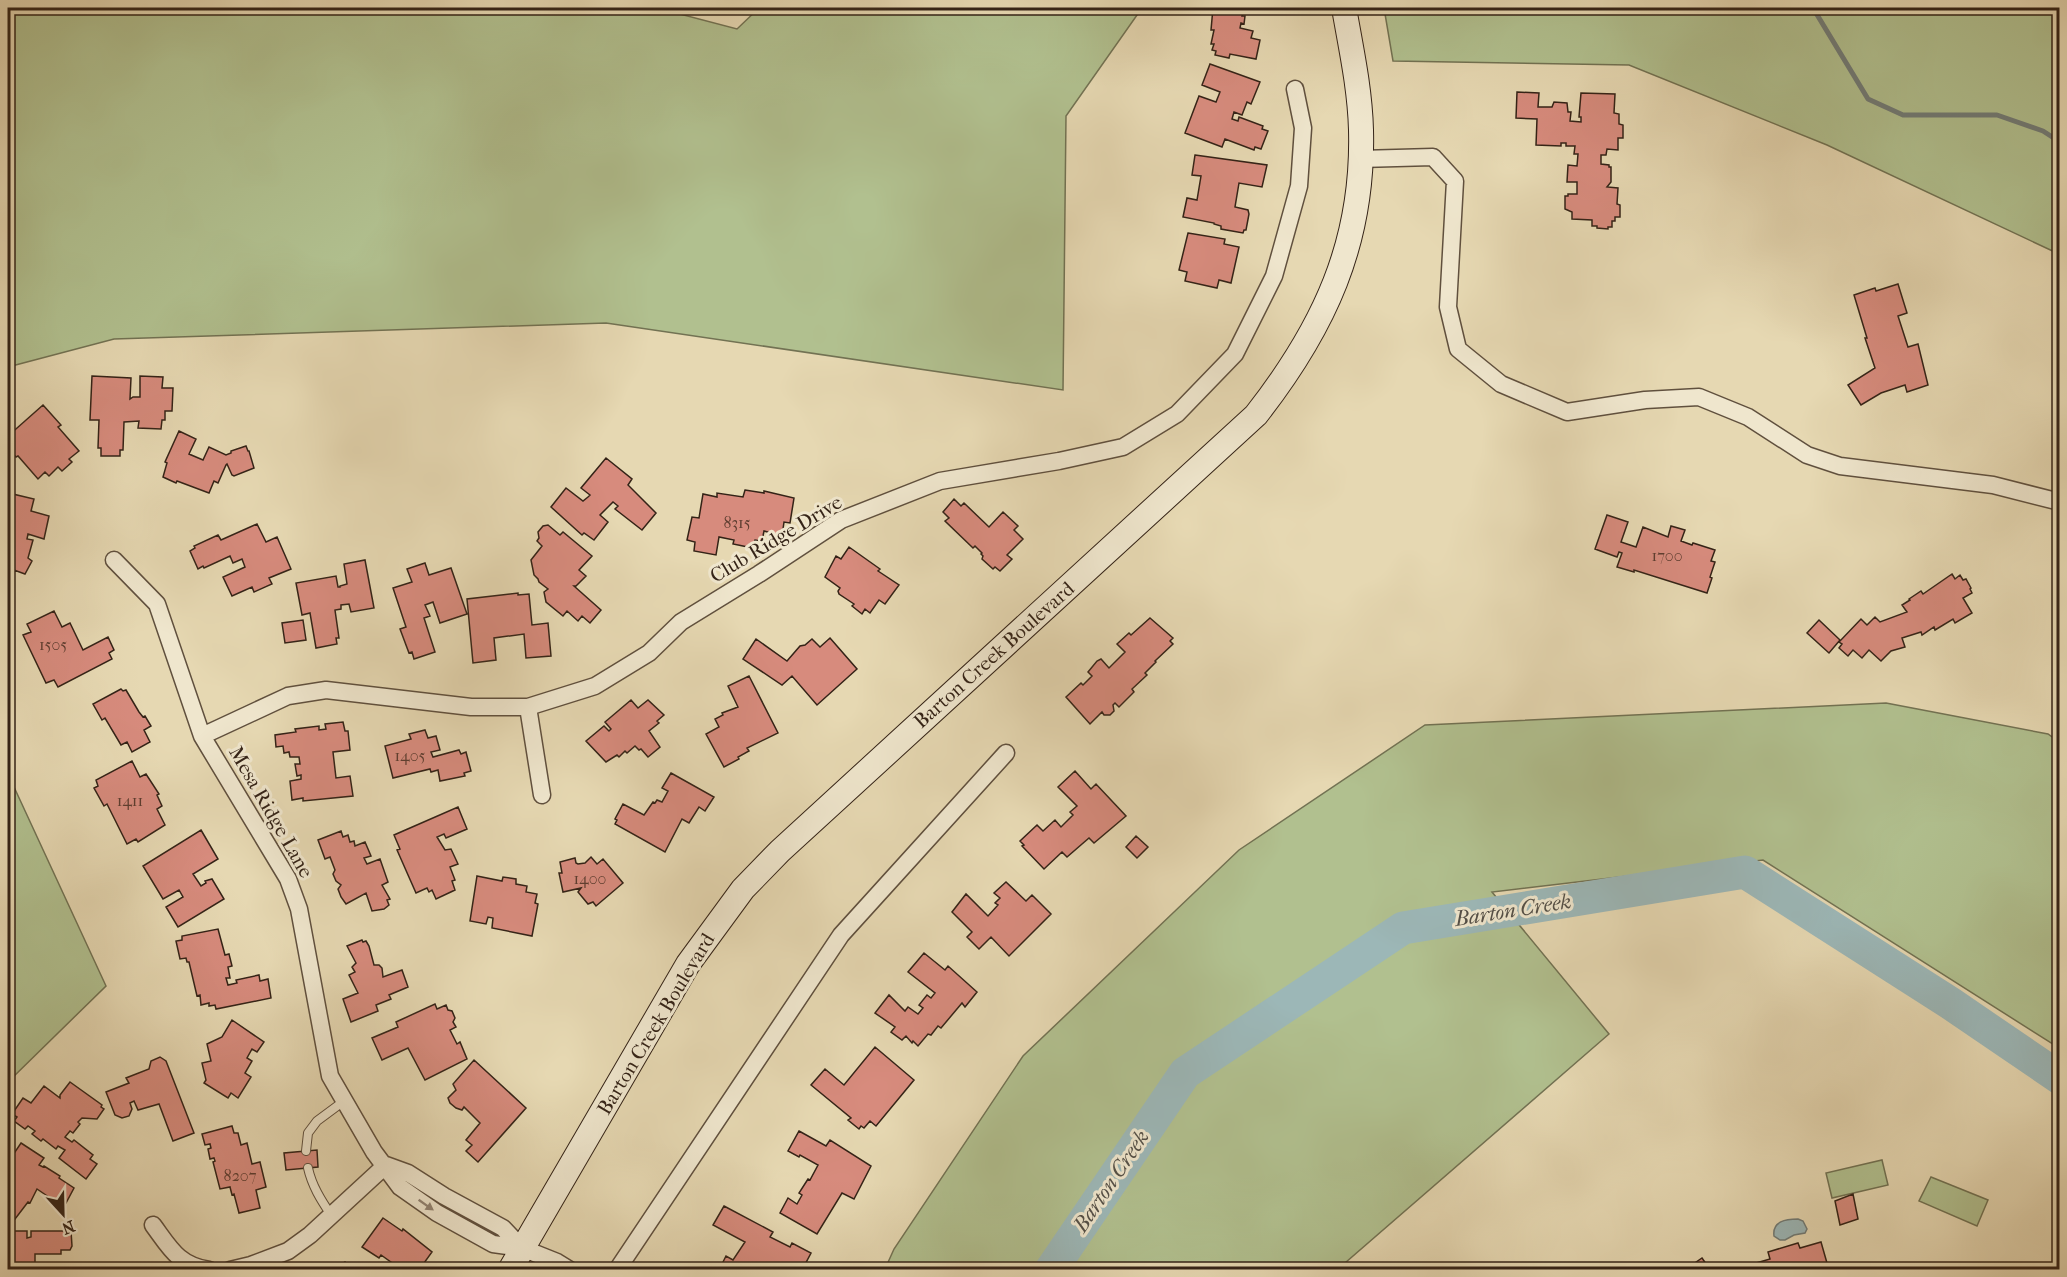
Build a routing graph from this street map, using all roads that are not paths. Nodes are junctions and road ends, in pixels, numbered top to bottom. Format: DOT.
graph roads {
  1 [pos="1344,8"];
  2 [pos="1295,89"];
  3 [pos="1360,159"];
  4 [pos="2060,502"];
  5 [pos="114,560"];
  6 [pos="528,707"];
  7 [pos="202,736"];
  8 [pos="1006,753"];
  9 [pos="542,795"];
  10 [pos="344,1101"];
  11 [pos="306,1151"];
  12 [pos="386,1165"];
  13 [pos="308,1168"];
  14 [pos="331,1215"];
  15 [pos="153,1225"];
  16 [pos="522,1248"];
  17 [pos="209,1269"];
  18 [pos="230,1269"];
  19 [pos="510,1269"];
  20 [pos="570,1269"];
  21 [pos="617,1269"];
  1 -- 3 [label="street, Barton Creek Boulevard"];
  2 -- 6 [label="street, Club Ridge Drive"];
  3 -- 4 [label="street"];
  3 -- 16 [label="street, Barton Creek Boulevard"];
  5 -- 7 [label="street, Mesa Ridge Lane"];
  6 -- 7 [label="street, Club Ridge Drive"];
  6 -- 9 [label="street"];
  7 -- 10 [label="street, Mesa Ridge Lane"];
  8 -- 21 [label="street"];
  10 -- 11 [label="lane"];
  10 -- 12 [label="street, Mesa Ridge Lane"];
  12 -- 14 [label="street"];
  12 -- 16 [label="street, Mesa Ridge Lane"];
  13 -- 14 [label="lane"];
  14 -- 18 [label="street"];
  15 -- 17 [label="street"];
  16 -- 19 [label="street, Barton Creek Boulevard"];
  16 -- 20 [label="street, Mesa Ridge Lane"];
}
